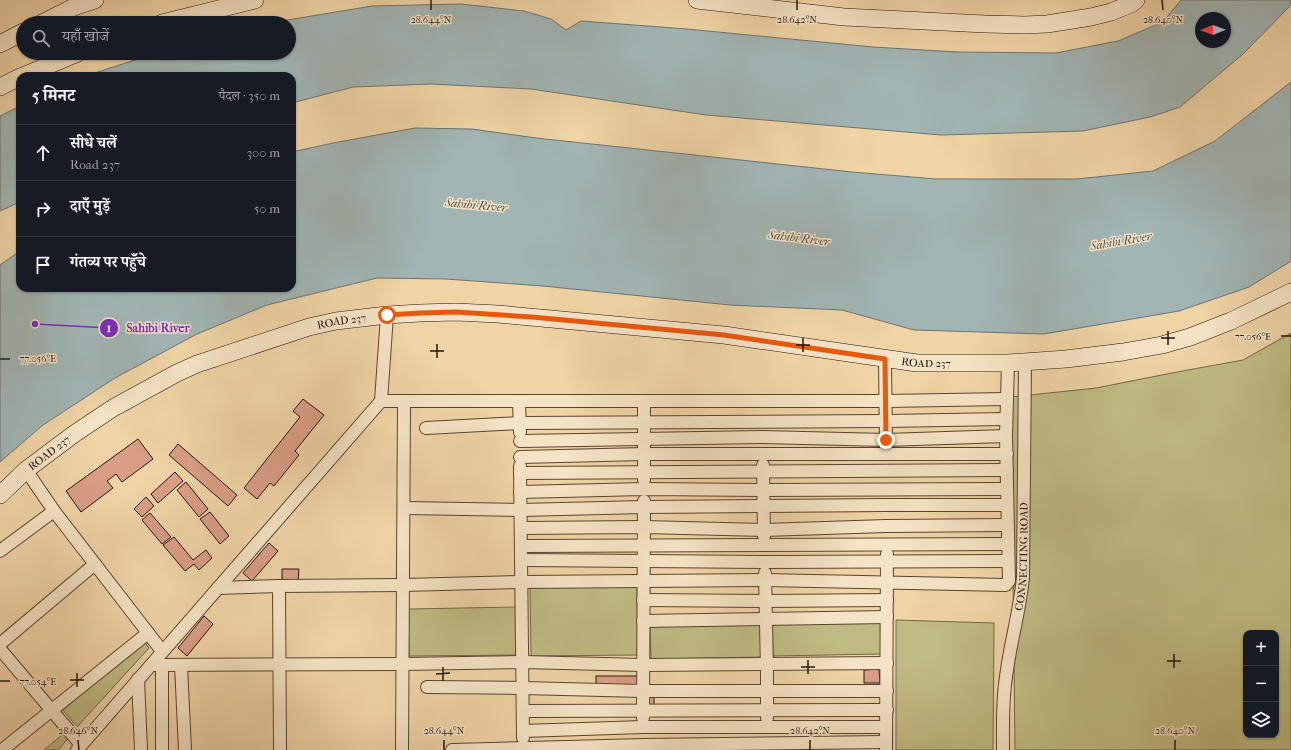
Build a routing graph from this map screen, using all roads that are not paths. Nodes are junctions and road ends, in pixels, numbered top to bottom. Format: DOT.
graph roads {
  1 [pos="95,0"];
  2 [pos="255,0"];
  3 [pos="697,0"];
  4 [pos="1136,0"];
  5 [pos="56,16"];
  6 [pos="190,16"];
  7 [pos="16,36"];
  8 [pos="0,44"];
  9 [pos="61,60"];
  10 [pos="33,72"];
  11 [pos="16,79"];
  12 [pos="0,87"];
  13 [pos="1291,292"];
  14 [pos="387,315"];
  15 [pos="885,359"];
  16 [pos="1025,362"];
  17 [pos="1008,363"];
  18 [pos="1006,399"];
  19 [pos="381,401"];
  20 [pos="404,401"];
  21 [pos="519,401"];
  22 [pos="644,401"];
  23 [pos="761,401"];
  24 [pos="886,401"];
  25 [pos="1006,419"];
  26 [pos="886,421"];
  27 [pos="644,422"];
  28 [pos="762,422"];
  29 [pos="520,424"];
  30 [pos="426,428"];
  31 [pos="1006,436"];
  32 [pos="762,437"];
  33 [pos="644,439"];
  34 [pos="886,440"];
  35 [pos="520,441"];
  36 [pos="644,454"];
  37 [pos="762,454"];
  38 [pos="886,454"];
  39 [pos="1007,454"];
  40 [pos="520,457"];
  41 [pos="26,470"];
  42 [pos="1007,470"];
  43 [pos="886,471"];
  44 [pos="644,472"];
  45 [pos="763,472"];
  46 [pos="520,473"];
  47 [pos="1007,488"];
  48 [pos="644,489"];
  49 [pos="886,489"];
  50 [pos="763,490"];
  51 [pos="520,492"];
  52 [pos="0,495"];
  53 [pos="886,505"];
  54 [pos="764,506"];
  55 [pos="1007,506"];
  56 [pos="644,507"];
  57 [pos="404,508"];
  58 [pos="521,510"];
  59 [pos="54,511"];
  60 [pos="1007,525"];
  61 [pos="886,526"];
  62 [pos="644,527"];
  63 [pos="521,528"];
  64 [pos="764,530"];
  65 [pos="886,544"];
  66 [pos="1008,544"];
  67 [pos="644,545"];
  68 [pos="764,545"];
  69 [pos="521,546"];
  70 [pos="0,551"];
  71 [pos="522,560"];
  72 [pos="887,561"];
  73 [pos="1008,561"];
  74 [pos="643,562"];
  75 [pos="765,562"];
  76 [pos="95,564"];
  77 [pos="765,580"];
  78 [pos="643,581"];
  79 [pos="522,582"];
  80 [pos="887,582"];
  81 [pos="403,585"];
  82 [pos="279,586"];
  83 [pos="218,588"];
  84 [pos="643,600"];
  85 [pos="887,600"];
  86 [pos="766,601"];
  87 [pos="887,617"];
  88 [pos="766,619"];
  89 [pos="643,620"];
  90 [pos="148,633"];
  91 [pos="0,644"];
  92 [pos="0,649"];
  93 [pos="162,651"];
  94 [pos="523,662"];
  95 [pos="887,663"];
  96 [pos="279,664"];
  97 [pos="403,664"];
  98 [pos="767,664"];
  99 [pos="156,665"];
  100 [pos="181,665"];
  101 [pos="643,665"];
  102 [pos="138,679"];
  103 [pos="427,687"];
  104 [pos="523,688"];
  105 [pos="767,690"];
  106 [pos="643,691"];
  107 [pos="887,691"];
  108 [pos="887,710"];
  109 [pos="52,711"];
  110 [pos="523,711"];
  111 [pos="643,711"];
  112 [pos="767,711"];
  113 [pos="643,727"];
  114 [pos="886,727"];
  115 [pos="766,728"];
  116 [pos="523,731"];
  117 [pos="886,746"];
  118 [pos="79,747"];
  119 [pos="644,747"];
  120 [pos="766,747"];
  121 [pos="523,749"];
  122 [pos="2,750"];
  123 [pos="141,750"];
  124 [pos="162,750"];
  125 [pos="184,750"];
  126 [pos="280,750"];
  127 [pos="402,750"];
  128 [pos="452,750"];
  129 [pos="1003,750"];
  1 -- 5 [label="street"];
  2 -- 6 [label="street"];
  3 -- 4 [label="street"];
  7 -- 8 [label="street"];
  9 -- 10 [label="street"];
  11 -- 12 [label="street"];
  13 -- 16 [label="street, ROAD 237"];
  14 -- 15 [label="street, ROAD 237"];
  14 -- 19 [label="street"];
  14 -- 41 [label="street, ROAD 237"];
  15 -- 17 [label="street, ROAD 237"];
  15 -- 24 [label="street"];
  16 -- 17 [label="street, ROAD 237"];
  16 -- 129 [label="street, CONNECTING ROAD"];
  17 -- 18 [label="street"];
  18 -- 24 [label="street"];
  18 -- 25 [label="street"];
  19 -- 20 [label="street"];
  19 -- 83 [label="street"];
  20 -- 21 [label="street"];
  20 -- 57 [label="street"];
  21 -- 22 [label="street"];
  21 -- 29 [label="street"];
  22 -- 23 [label="street"];
  22 -- 27 [label="street"];
  23 -- 24 [label="street"];
  23 -- 28 [label="street"];
  24 -- 26 [label="street"];
  25 -- 26 [label="street"];
  25 -- 31 [label="street"];
  26 -- 28 [label="street"];
  26 -- 34 [label="street"];
  27 -- 28 [label="street"];
  27 -- 29 [label="street"];
  27 -- 33 [label="street"];
  28 -- 32 [label="street"];
  29 -- 30 [label="street"];
  29 -- 35 [label="street"];
  31 -- 34 [label="street"];
  31 -- 39 [label="street"];
  32 -- 33 [label="street"];
  32 -- 34 [label="street"];
  32 -- 37 [label="street"];
  33 -- 35 [label="street"];
  33 -- 36 [label="street"];
  34 -- 38 [label="street"];
  35 -- 40 [label="street"];
  36 -- 37 [label="street"];
  36 -- 40 [label="street"];
  36 -- 44 [label="street"];
  37 -- 38 [label="street"];
  37 -- 45 [label="street"];
  38 -- 39 [label="street"];
  38 -- 43 [label="street"];
  39 -- 42 [label="street"];
  40 -- 46 [label="street"];
  41 -- 52 [label="street, ROAD 237"];
  41 -- 59 [label="street"];
  42 -- 43 [label="street"];
  42 -- 47 [label="street"];
  43 -- 45 [label="street"];
  43 -- 49 [label="street"];
  44 -- 45 [label="street"];
  44 -- 46 [label="street"];
  44 -- 48 [label="street"];
  45 -- 50 [label="street"];
  46 -- 51 [label="street"];
  47 -- 49 [label="street"];
  47 -- 55 [label="street"];
  48 -- 50 [label="street"];
  48 -- 51 [label="street"];
  48 -- 56 [label="street"];
  49 -- 50 [label="street"];
  49 -- 53 [label="street"];
  50 -- 54 [label="street"];
  51 -- 58 [label="street"];
  53 -- 54 [label="street"];
  53 -- 55 [label="street"];
  53 -- 61 [label="street"];
  54 -- 56 [label="street"];
  54 -- 64 [label="street"];
  55 -- 60 [label="street"];
  56 -- 58 [label="street"];
  56 -- 62 [label="street"];
  57 -- 58 [label="street"];
  57 -- 81 [label="street"];
  58 -- 63 [label="street"];
  59 -- 70 [label="street"];
  59 -- 76 [label="street"];
  60 -- 61 [label="street"];
  60 -- 66 [label="street"];
  61 -- 64 [label="street"];
  61 -- 65 [label="street"];
  62 -- 63 [label="street"];
  62 -- 64 [label="street"];
  62 -- 67 [label="street"];
  63 -- 69 [label="street"];
  64 -- 68 [label="street"];
  65 -- 66 [label="street"];
  65 -- 68 [label="street"];
  65 -- 72 [label="street"];
  66 -- 73 [label="street"];
  67 -- 68 [label="street"];
  67 -- 69 [label="street"];
  67 -- 74 [label="street"];
  68 -- 75 [label="street"];
  69 -- 71 [label="street"];
  71 -- 74 [label="street"];
  71 -- 79 [label="street"];
  72 -- 73 [label="street"];
  72 -- 75 [label="street"];
  72 -- 80 [label="street"];
  73 -- 80 [label="street"];
  74 -- 75 [label="street"];
  74 -- 78 [label="street"];
  75 -- 77 [label="street"];
  76 -- 90 [label="street"];
  76 -- 91 [label="street"];
  77 -- 78 [label="street"];
  77 -- 80 [label="street"];
  77 -- 86 [label="street"];
  78 -- 79 [label="street"];
  78 -- 84 [label="street"];
  79 -- 81 [label="street"];
  79 -- 94 [label="street"];
  80 -- 85 [label="street"];
  81 -- 82 [label="street"];
  81 -- 97 [label="street"];
  82 -- 83 [label="street"];
  82 -- 96 [label="street"];
  83 -- 93 [label="street"];
  84 -- 86 [label="street"];
  84 -- 89 [label="street"];
  85 -- 86 [label="street"];
  85 -- 87 [label="street"];
  86 -- 88 [label="street"];
  87 -- 88 [label="street"];
  87 -- 95 [label="street"];
  88 -- 89 [label="street"];
  88 -- 98 [label="street"];
  89 -- 101 [label="street"];
  90 -- 93 [label="street"];
  90 -- 109 [label="street"];
  92 -- 109 [label="street"];
  93 -- 99 [label="street"];
  94 -- 97 [label="street"];
  94 -- 101 [label="street"];
  94 -- 104 [label="street"];
  95 -- 98 [label="street"];
  95 -- 107 [label="street"];
  96 -- 97 [label="street"];
  96 -- 100 [label="street"];
  96 -- 126 [label="street"];
  97 -- 127 [label="street"];
  98 -- 101 [label="street"];
  98 -- 105 [label="street"];
  99 -- 100 [label="street"];
  99 -- 102 [label="street"];
  99 -- 124 [label="street"];
  100 -- 125 [label="street"];
  101 -- 106 [label="street"];
  102 -- 118 [label="street"];
  102 -- 123 [label="street"];
  103 -- 104 [label="street"];
  104 -- 106 [label="street"];
  104 -- 110 [label="street"];
  105 -- 106 [label="street"];
  105 -- 107 [label="street"];
  105 -- 112 [label="street"];
  106 -- 111 [label="street"];
  107 -- 108 [label="street"];
  108 -- 112 [label="street"];
  108 -- 114 [label="street"];
  109 -- 118 [label="street"];
  109 -- 122 [label="street"];
  110 -- 111 [label="street"];
  110 -- 116 [label="street"];
  111 -- 112 [label="street"];
  111 -- 113 [label="street"];
  112 -- 115 [label="street"];
  113 -- 115 [label="street"];
  113 -- 116 [label="street"];
  113 -- 119 [label="street"];
  114 -- 115 [label="street"];
  114 -- 117 [label="street"];
  115 -- 120 [label="street"];
  116 -- 121 [label="street"];
  117 -- 120 [label="street"];
  119 -- 120 [label="street"];
  119 -- 121 [label="street"];
  121 -- 128 [label="street"];
}
